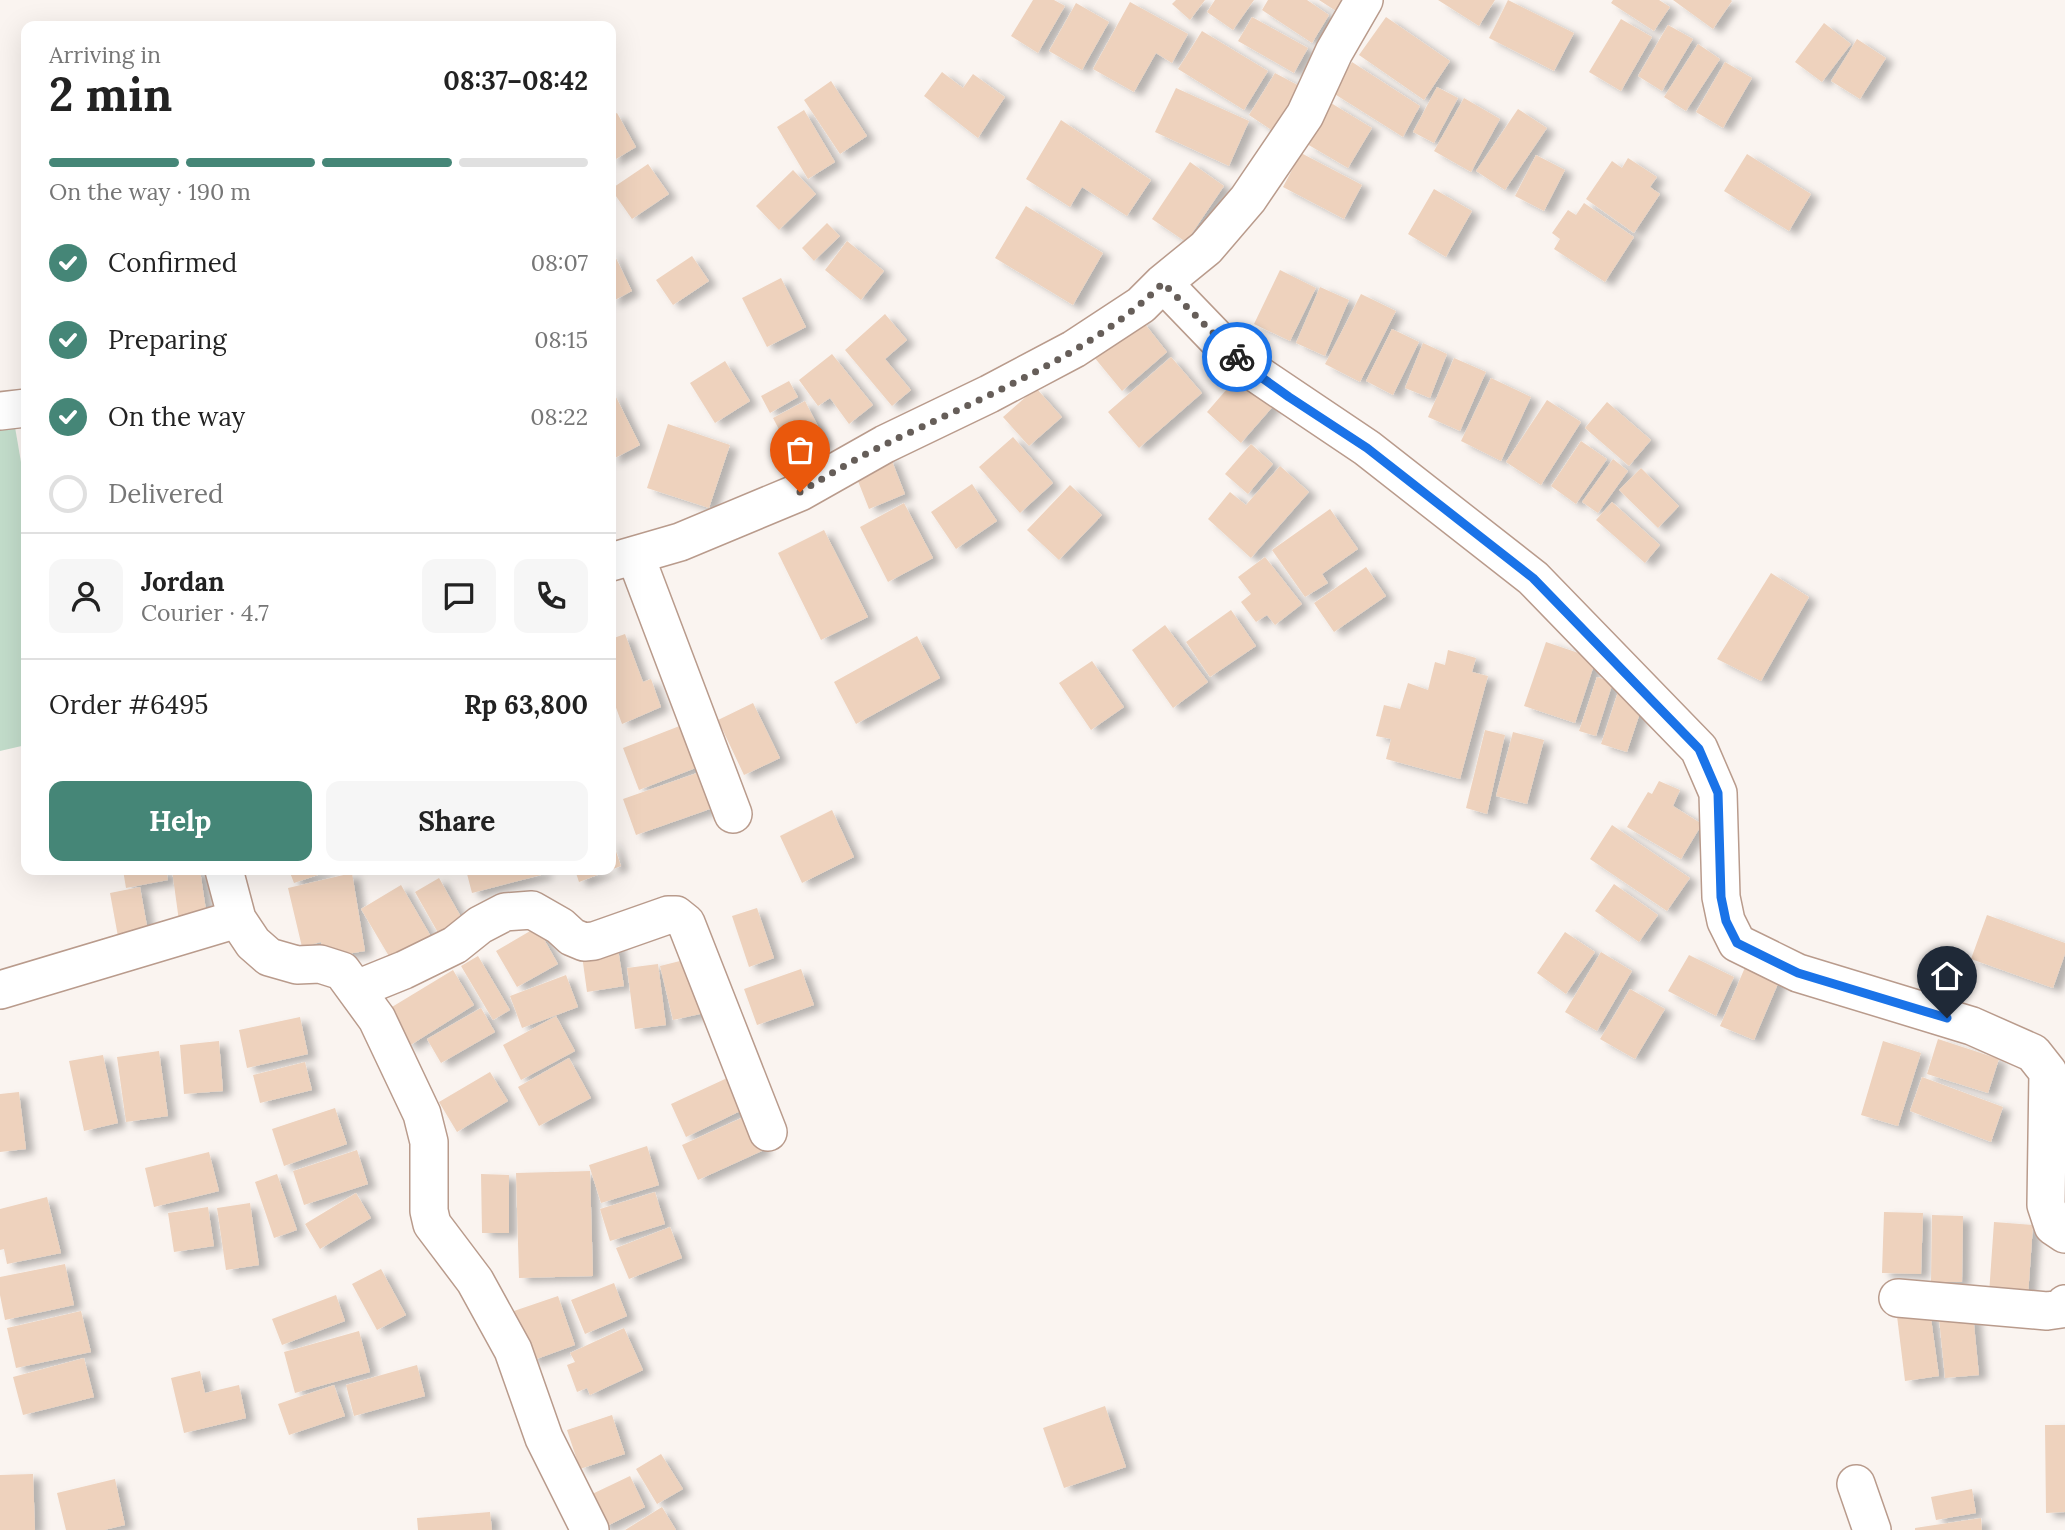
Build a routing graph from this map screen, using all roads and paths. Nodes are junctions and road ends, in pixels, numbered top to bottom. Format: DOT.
graph roads {
  1 [pos="1364,0"];
  2 [pos="1163,283"];
  3 [pos="21,409"];
  4 [pos="0,411"];
  5 [pos="623,559"];
  6 [pos="733,814"];
  7 [pos="225,875"];
  8 [pos="237,919"];
  9 [pos="357,989"];
  10 [pos="0,990"];
  11 [pos="768,1132"];
  12 [pos="2065,1234"];
  13 [pos="1898,1298"];
  14 [pos="2065,1304"];
  15 [pos="1856,1484"];
  16 [pos="590,1530"];
  17 [pos="1872,1530"];
  1 -- 2 [label="street"];
  2 -- 5 [label="street"];
  2 -- 12 [label="street"];
  3 -- 4 [label="street"];
  5 -- 6 [label="street"];
  7 -- 8 [label="street"];
  8 -- 9 [label="street"];
  8 -- 10 [label="street"];
  9 -- 11 [label="street"];
  9 -- 16 [label="street"];
  13 -- 14 [label="street"];
  15 -- 17 [label="street"];
}
